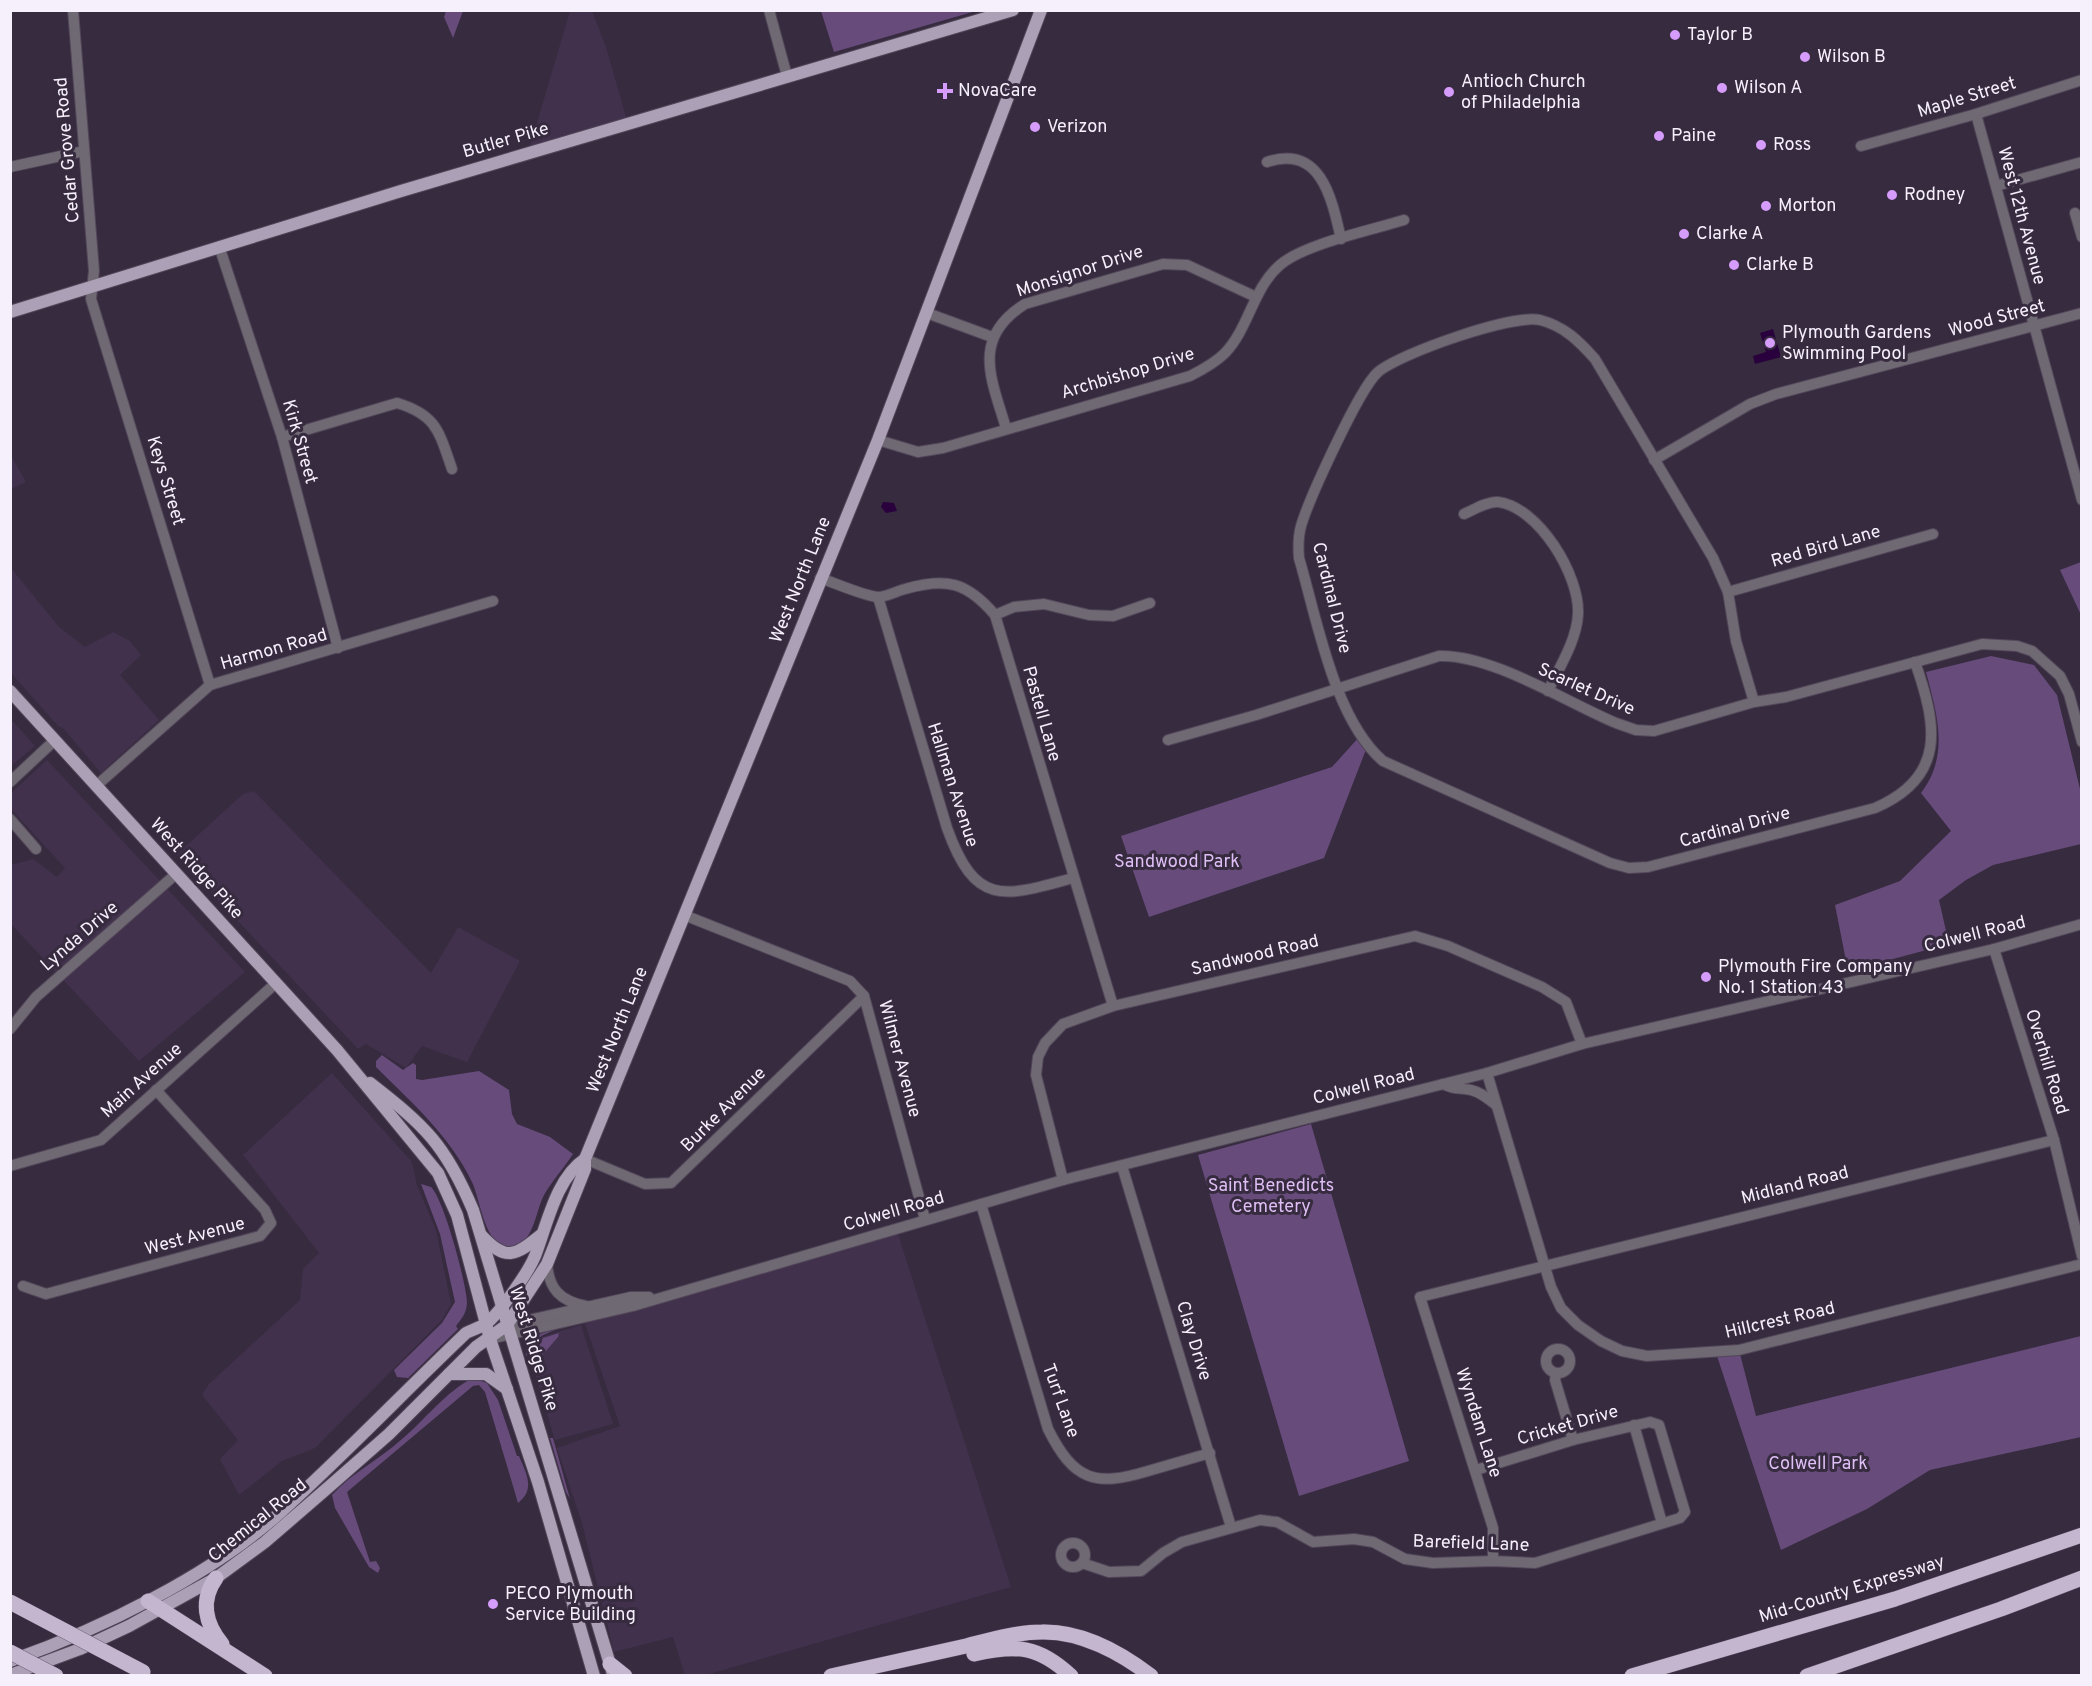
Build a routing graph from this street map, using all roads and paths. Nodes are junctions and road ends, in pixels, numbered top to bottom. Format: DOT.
graph roads {
  1 [pos="73,10"];
  2 [pos="769,10"];
  3 [pos="1013,10"];
  4 [pos="1041,10"];
  5 [pos="787,76"];
  6 [pos="2082,80"];
  7 [pos="1976,114"];
  8 [pos="1861,146"];
  9 [pos="84,152"];
  10 [pos="1267,162"];
  11 [pos="2082,162"];
  12 [pos="10,168"];
  13 [pos="1996,186"];
  14 [pos="2075,213"];
  15 [pos="1404,220"];
  16 [pos="2082,237"];
  17 [pos="1341,239"];
  18 [pos="220,249"];
  19 [pos="91,286"];
  20 [pos="1256,297"];
  21 [pos="10,312"];
  22 [pos="927,313"];
  23 [pos="2082,313"];
  24 [pos="2034,327"];
  25 [pos="992,337"];
  26 [pos="1006,428"];
  27 [pos="282,437"];
  28 [pos="878,440"];
  29 [pos="1654,460"];
  30 [pos="452,469"];
  31 [pos="2082,500"];
  32 [pos="1464,514"];
  33 [pos="1933,534"];
  34 [pos="820,578"];
  35 [pos="1728,592"];
  36 [pos="878,597"];
  37 [pos="493,601"];
  38 [pos="1150,603"];
  39 [pos="995,615"];
  40 [pos="338,648"];
  41 [pos="1915,662"];
  42 [pos="210,685"];
  43 [pos="1338,689"];
  44 [pos="10,691"];
  45 [pos="1548,692"];
  46 [pos="1754,702"];
  47 [pos="55,740"];
  48 [pos="1168,740"];
  49 [pos="2082,742"];
  50 [pos="10,782"];
  51 [pos="96,786"];
  52 [pos="10,819"];
  53 [pos="36,849"];
  54 [pos="176,874"];
  55 [pos="1073,878"];
  56 [pos="684,915"];
  57 [pos="2082,924"];
  58 [pos="1994,949"];
  59 [pos="276,983"];
  60 [pos="864,996"];
  61 [pos="1113,1006"];
  62 [pos="10,1029"];
  63 [pos="1582,1044"];
  64 [pos="355,1071"];
  65 [pos="1487,1073"];
  66 [pos="1443,1084"];
  67 [pos="156,1090"];
  68 [pos="1497,1106"];
  69 [pos="2054,1140"];
  70 [pos="585,1159"];
  71 [pos="10,1166"];
  72 [pos="1122,1166"];
  73 [pos="1063,1180"];
  74 [pos="981,1204"];
  75 [pos="925,1219"];
  76 [pos="480,1235"];
  77 [pos="542,1235"];
  78 [pos="2082,1256"];
  79 [pos="547,1264"];
  80 [pos="2082,1264"];
  81 [pos="1545,1265"];
  82 [pos="23,1286"];
  83 [pos="658,1296"];
  84 [pos="1420,1297"];
  85 [pos="501,1307"];
  86 [pos="589,1307"];
  87 [pos="486,1323"];
  88 [pos="508,1331"];
  89 [pos="490,1338"];
  90 [pos="1556,1373"];
  91 [pos="449,1374"];
  92 [pos="507,1389"];
  93 [pos="1634,1425"];
  94 [pos="1574,1440"];
  95 [pos="1210,1453"];
  96 [pos="1476,1470"];
  97 [pos="1662,1523"];
  98 [pos="1232,1527"];
  99 [pos="2082,1535"];
  100 [pos="1493,1561"];
  101 [pos="1082,1563"];
  102 [pos="216,1578"];
  103 [pos="2082,1578"];
  104 [pos="148,1601"];
  105 [pos="10,1602"];
  106 [pos="162,1610"];
  107 [pos="10,1652"];
  108 [pos="230,1653"];
  109 [pos="10,1661"];
  110 [pos="611,1670"];
  111 [pos="147,1674"];
  112 [pos="10,1675"];
  113 [pos="56,1676"];
  114 [pos="265,1676"];
  115 [pos="594,1676"];
  116 [pos="625,1676"];
  117 [pos="831,1676"];
  118 [pos="875,1676"];
  119 [pos="1071,1676"];
  120 [pos="1151,1676"];
  121 [pos="1632,1676"];
  122 [pos="1807,1676"];
  1 -- 9 [label="street, Cedar Grove Road"];
  2 -- 5 [label="street"];
  3 -- 5 [label="main road, Butler Pike"];
  4 -- 22 [label="main road, West North Lane"];
  5 -- 18 [label="main road, Butler Pike"];
  6 -- 7 [label="street, Maple Street"];
  7 -- 8 [label="street, Maple Street"];
  7 -- 13 [label="street, West 12th Avenue"];
  9 -- 12 [label="street"];
  9 -- 19 [label="street, Cedar Grove Road"];
  10 -- 17 [label="street"];
  11 -- 13 [label="street"];
  13 -- 24 [label="street, West 12th Avenue"];
  14 -- 16 [label="street"];
  15 -- 17 [label="street, Archbishop Drive"];
  17 -- 20 [label="street, Archbishop Drive"];
  18 -- 19 [label="main road, Butler Pike"];
  18 -- 27 [label="street, Kirk Street"];
  19 -- 21 [label="main road, Butler Pike"];
  19 -- 42 [label="street, Keys Street"];
  20 -- 25 [label="street, Monsignor Drive"];
  20 -- 26 [label="street, Archbishop Drive"];
  22 -- 25 [label="street"];
  22 -- 28 [label="main road, West North Lane"];
  23 -- 24 [label="street, Wood Street"];
  24 -- 29 [label="street, Wood Street"];
  24 -- 31 [label="street, West 12th Avenue"];
  25 -- 26 [label="street"];
  26 -- 28 [label="street, Archbishop Drive"];
  27 -- 30 [label="street"];
  27 -- 40 [label="street, Kirk Street"];
  28 -- 34 [label="main road, West North Lane"];
  29 -- 35 [label="street, Cardinal Drive"];
  29 -- 43 [label="street, Cardinal Drive"];
  32 -- 45 [label="street"];
  33 -- 35 [label="street, Red Bird Lane"];
  34 -- 36 [label="street"];
  34 -- 56 [label="main road, West North Lane"];
  35 -- 46 [label="street, Cardinal Drive"];
  36 -- 39 [label="street, Pastell Lane"];
  36 -- 55 [label="street, Hallman Avenue"];
  37 -- 40 [label="street, Harmon Road"];
  38 -- 39 [label="street"];
  39 -- 55 [label="street, Pastell Lane"];
  40 -- 42 [label="street, Harmon Road"];
  41 -- 43 [label="street, Cardinal Drive"];
  41 -- 46 [label="street, Scarlet Drive"];
  41 -- 49 [label="street, Scarlet Drive"];
  42 -- 51 [label="street, Harmon Road"];
  43 -- 45 [label="street, Scarlet Drive"];
  43 -- 48 [label="street, Scarlet Drive"];
  44 -- 47 [label="main road, West Ridge Pike"];
  45 -- 46 [label="street, Scarlet Drive"];
  47 -- 50 [label="street"];
  47 -- 51 [label="main road, West Ridge Pike"];
  51 -- 54 [label="main road, West Ridge Pike"];
  52 -- 53 [label="street"];
  54 -- 59 [label="main road, West Ridge Pike"];
  54 -- 62 [label="street, Lynda Drive"];
  55 -- 61 [label="street, Pastell Lane"];
  56 -- 60 [label="street, Wilmer Avenue"];
  56 -- 70 [label="main road, West North Lane"];
  57 -- 58 [label="street, Colwell Road"];
  58 -- 63 [label="street, Colwell Road"];
  58 -- 69 [label="street, Overhill Road"];
  59 -- 64 [label="main road, West Ridge Pike"];
  59 -- 67 [label="street, Main Avenue"];
  60 -- 70 [label="street, Burke Avenue"];
  60 -- 75 [label="street, Wilmer Avenue"];
  61 -- 63 [label="street, Sandwood Road"];
  61 -- 73 [label="street, Sandwood Road"];
  63 -- 65 [label="street, Colwell Road"];
  64 -- 76 [label="main road, West Ridge Pike"];
  64 -- 87 [label="main road, West Ridge Pike"];
  65 -- 66 [label="street, Colwell Road"];
  65 -- 68 [label="street, Hillcrest Road"];
  66 -- 68 [label="street"];
  66 -- 72 [label="street, Colwell Road"];
  67 -- 71 [label="street, Main Avenue"];
  67 -- 82 [label="street, West Avenue"];
  68 -- 81 [label="street, Hillcrest Road"];
  69 -- 78 [label="street, Overhill Road"];
  69 -- 81 [label="street, Midland Road"];
  70 -- 77 [label="main road, West North Lane"];
  70 -- 79 [label="main road, West North Lane"];
  72 -- 73 [label="street, Colwell Road"];
  72 -- 95 [label="street, Clay Drive"];
  73 -- 74 [label="street, Colwell Road"];
  74 -- 75 [label="street, Colwell Road"];
  74 -- 95 [label="street, Turf Lane"];
  75 -- 83 [label="street, Colwell Road"];
  76 -- 77 [label="main road"];
  76 -- 85 [label="main road, West Ridge Pike"];
  77 -- 85 [label="main road, West North Lane"];
  79 -- 86 [label="street"];
  79 -- 88 [label="main road, West North Lane"];
  80 -- 81 [label="street, Hillcrest Road"];
  81 -- 84 [label="street, Midland Road"];
  83 -- 86 [label="street, Colwell Road"];
  83 -- 88 [label="street, Colwell Road"];
  84 -- 96 [label="street, Wyndam Lane"];
  85 -- 87 [label="main road, West North Lane"];
  85 -- 88 [label="main road, West Ridge Pike"];
  86 -- 88 [label="street, Colwell Road"];
  87 -- 88 [label="main road"];
  87 -- 89 [label="main road, West Ridge Pike"];
  87 -- 104 [label="main road, Chemical Road"];
  88 -- 89 [label="main road, West North Lane"];
  88 -- 110 [label="main road, West Ridge Pike"];
  89 -- 91 [label="main road, Chemical Road"];
  89 -- 92 [label="main road, West Ridge Pike"];
  90 -- 94 [label="street"];
  91 -- 92 [label="main road"];
  91 -- 102 [label="main road, Chemical Road"];
  92 -- 115 [label="main road, West Ridge Pike"];
  93 -- 94 [label="street, Cricket Drive"];
  93 -- 97 [label="street"];
  93 -- 97 [label="street, Barefield Lane"];
  94 -- 96 [label="street, Cricket Drive"];
  95 -- 98 [label="street, Clay Drive"];
  96 -- 100 [label="street, Wyndam Lane"];
  97 -- 100 [label="street, Barefield Lane"];
  98 -- 100 [label="street, Barefield Lane"];
  98 -- 101 [label="street, Barefield Lane"];
  99 -- 121 [label="highway, Mid-County Expressway"];
  102 -- 106 [label="main road, Chemical Road"];
  102 -- 108 [label="highway"];
  103 -- 122 [label="highway"];
  104 -- 106 [label="highway"];
  104 -- 109 [label="main road, Chemical Road"];
  105 -- 111 [label="highway, bridge"];
  106 -- 108 [label="highway"];
  106 -- 112 [label="main road, Chemical Road"];
  107 -- 113 [label="highway, bridge"];
  108 -- 114 [label="highway"];
  110 -- 116 [label="highway"];
  117 -- 120 [label="highway"];
  118 -- 119 [label="highway"];
}
